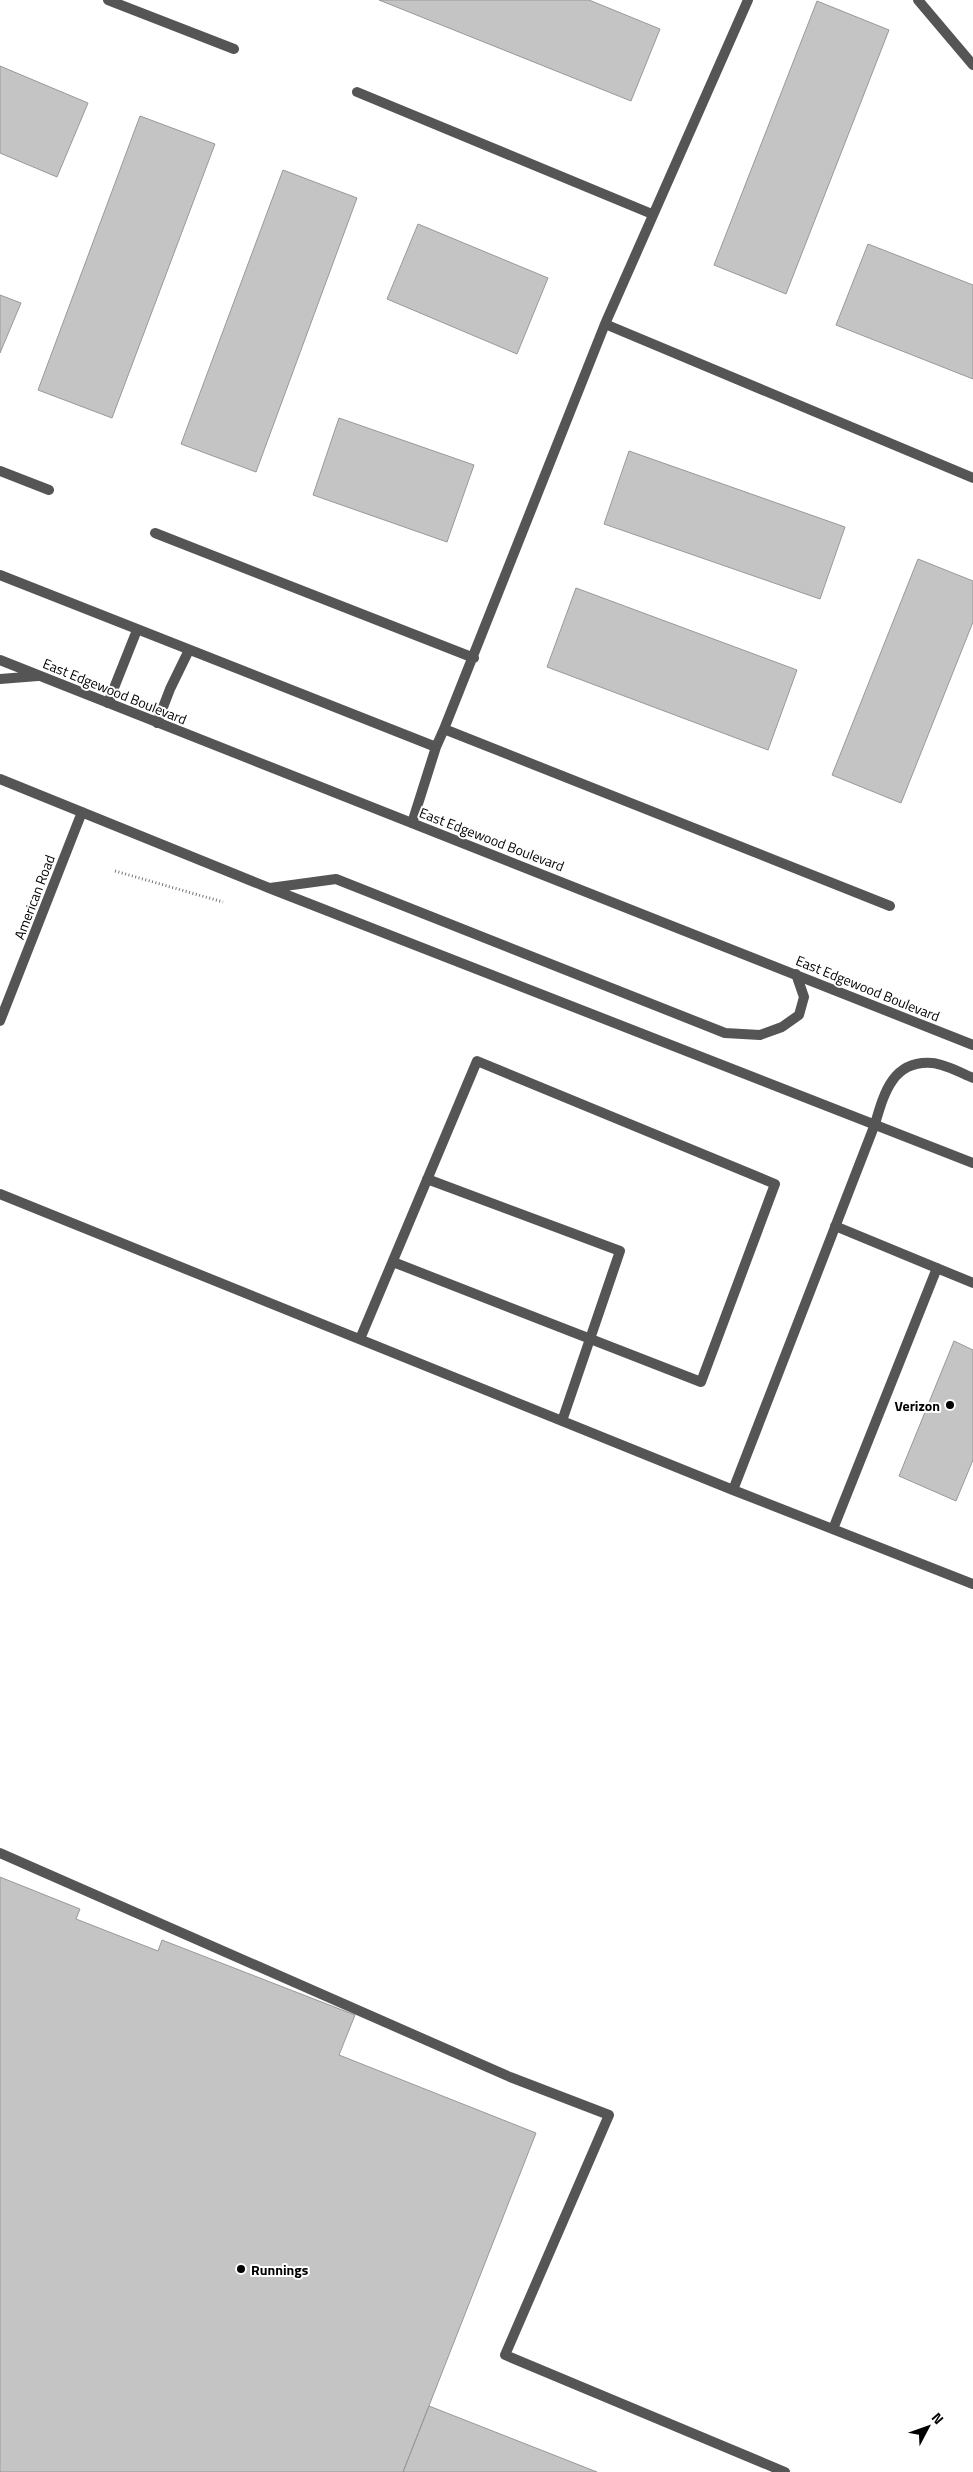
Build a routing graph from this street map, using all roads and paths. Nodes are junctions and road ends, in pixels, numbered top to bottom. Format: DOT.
graph roads {
  1 [pos="108,0"];
  2 [pos="748,0"];
  3 [pos="918,0"];
  4 [pos="234,49"];
  5 [pos="973,65"];
  6 [pos="357,92"];
  7 [pos="652,214"];
  8 [pos="605,324"];
  9 [pos="0,471"];
  10 [pos="973,478"];
  11 [pos="49,490"];
  12 [pos="155,533"];
  13 [pos="0,574"];
  14 [pos="137,630"];
  15 [pos="190,650"];
  16 [pos="474,658"];
  17 [pos="0,660"];
  18 [pos="41,676"];
  19 [pos="0,680"];
  20 [pos="108,703"];
  21 [pos="157,723"];
  22 [pos="444,729"];
  23 [pos="436,747"];
  24 [pos="0,779"];
  25 [pos="82,812"];
  26 [pos="412,823"];
  27 [pos="115,871"];
  28 [pos="269,888"];
  29 [pos="223,902"];
  30 [pos="890,906"];
  31 [pos="796,974"];
  32 [pos="0,1021"];
  33 [pos="973,1045"];
  34 [pos="973,1078"];
  35 [pos="875,1124"];
  36 [pos="973,1163"];
  37 [pos="427,1179"];
  38 [pos="0,1194"];
  39 [pos="836,1226"];
  40 [pos="393,1262"];
  41 [pos="937,1268"];
  42 [pos="973,1283"];
  43 [pos="360,1339"];
  44 [pos="590,1339"];
  45 [pos="562,1421"];
  46 [pos="733,1490"];
  47 [pos="833,1529"];
  48 [pos="973,1584"];
  49 [pos="0,1853"];
  50 [pos="785,2472"];
  1 -- 4 [label="street"];
  2 -- 7 [label="street"];
  3 -- 5 [label="street"];
  6 -- 7 [label="street"];
  7 -- 8 [label="street"];
  8 -- 10 [label="street"];
  8 -- 16 [label="street"];
  9 -- 11 [label="street"];
  12 -- 16 [label="street"];
  13 -- 14 [label="street"];
  14 -- 15 [label="street"];
  14 -- 20 [label="street"];
  15 -- 21 [label="street"];
  15 -- 23 [label="street"];
  16 -- 22 [label="street"];
  17 -- 18 [label="street, East Edgewood Boulevard"];
  18 -- 19 [label="street"];
  18 -- 20 [label="street, East Edgewood Boulevard"];
  20 -- 21 [label="street, East Edgewood Boulevard"];
  21 -- 26 [label="street, East Edgewood Boulevard"];
  22 -- 23 [label="street"];
  22 -- 30 [label="street"];
  23 -- 26 [label="street"];
  24 -- 25 [label="street"];
  25 -- 28 [label="street"];
  25 -- 32 [label="street, American Road"];
  26 -- 31 [label="street, East Edgewood Boulevard"];
  27 -- 29 [label="path"];
  28 -- 31 [label="street"];
  28 -- 35 [label="street"];
  31 -- 33 [label="street, East Edgewood Boulevard"];
  34 -- 35 [label="street"];
  35 -- 36 [label="street"];
  35 -- 39 [label="street"];
  37 -- 40 [label="street"];
  37 -- 44 [label="street"];
  37 -- 44 [label="street"];
  38 -- 43 [label="street"];
  39 -- 41 [label="street"];
  39 -- 46 [label="street"];
  40 -- 43 [label="street"];
  40 -- 44 [label="street"];
  41 -- 42 [label="street"];
  41 -- 47 [label="street"];
  43 -- 45 [label="street"];
  44 -- 45 [label="street"];
  45 -- 46 [label="street"];
  46 -- 47 [label="street"];
  47 -- 48 [label="street"];
  49 -- 50 [label="street"];
}
